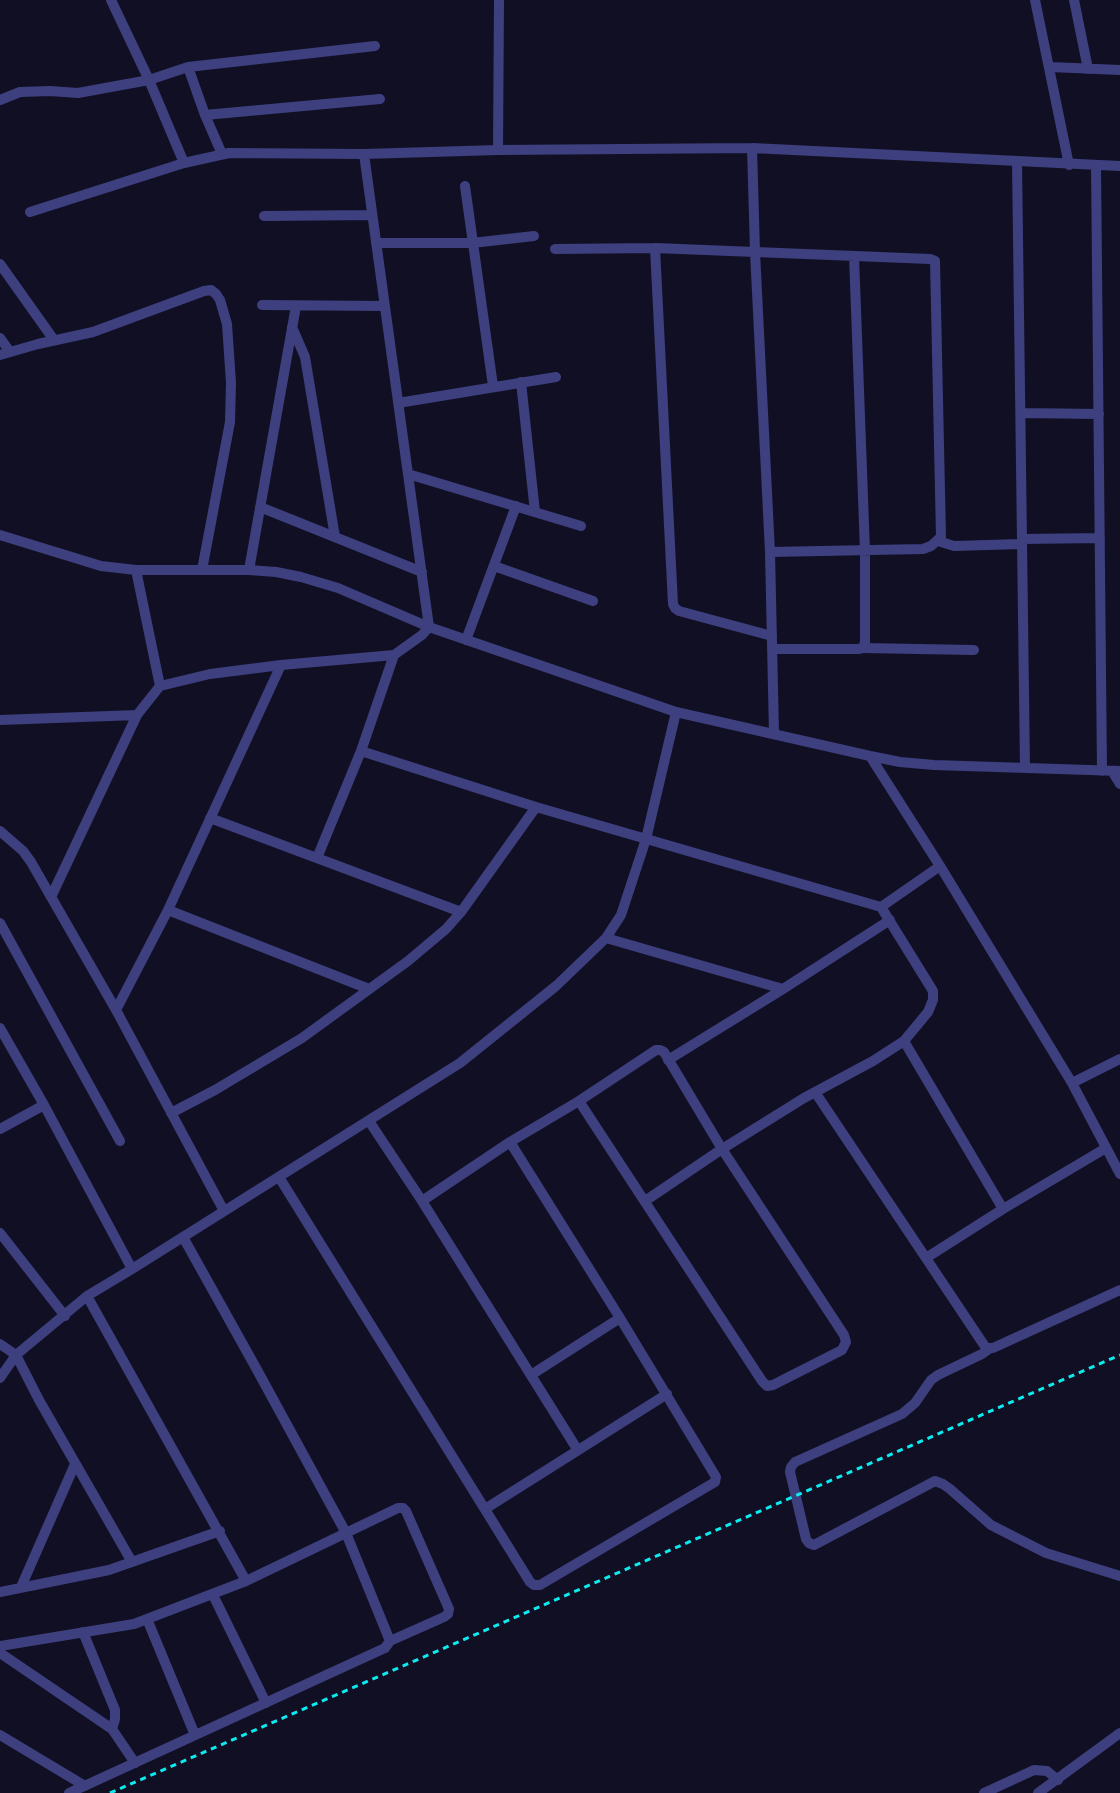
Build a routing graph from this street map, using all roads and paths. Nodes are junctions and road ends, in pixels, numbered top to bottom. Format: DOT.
graph roads {
  1 [pos="111,0"];
  2 [pos="499,0"];
  3 [pos="1035,0"];
  4 [pos="1074,0"];
  5 [pos="375,46"];
  6 [pos="188,67"];
  7 [pos="1050,67"];
  8 [pos="1088,69"];
  9 [pos="1120,70"];
  10 [pos="149,80"];
  11 [pos="380,99"];
  12 [pos="0,100"];
  13 [pos="205,116"];
  14 [pos="752,148"];
  15 [pos="498,150"];
  16 [pos="222,154"];
  17 [pos="364,154"];
  18 [pos="1017,162"];
  19 [pos="184,163"];
  20 [pos="1069,165"];
  21 [pos="1096,166"];
  22 [pos="1120,166"];
  23 [pos="465,186"];
  24 [pos="30,212"];
  25 [pos="372,215"];
  26 [pos="264,216"];
  27 [pos="534,236"];
  28 [pos="376,243"];
  29 [pos="472,244"];
  30 [pos="655,248"];
  31 [pos="555,250"];
  32 [pos="755,252"];
  33 [pos="854,256"];
  34 [pos="0,264"];
  35 [pos="262,305"];
  36 [pos="296,306"];
  37 [pos="385,306"];
  38 [pos="292,327"];
  39 [pos="0,338"];
  40 [pos="54,340"];
  41 [pos="10,352"];
  42 [pos="0,355"];
  43 [pos="556,377"];
  44 [pos="521,382"];
  45 [pos="493,386"];
  46 [pos="398,403"];
  47 [pos="1020,413"];
  48 [pos="1099,414"];
  49 [pos="408,474"];
  50 [pos="260,506"];
  51 [pos="516,506"];
  52 [pos="535,512"];
  53 [pos="580,526"];
  54 [pos="0,534"];
  55 [pos="335,537"];
  56 [pos="1100,538"];
  57 [pos="1022,539"];
  58 [pos="938,541"];
  59 [pos="865,551"];
  60 [pos="770,552"];
  61 [pos="494,566"];
  62 [pos="136,570"];
  63 [pos="202,570"];
  64 [pos="249,570"];
  65 [pos="422,572"];
  66 [pos="594,601"];
  67 [pos="429,627"];
  68 [pos="772,636"];
  69 [pos="466,640"];
  70 [pos="863,648"];
  71 [pos="772,649"];
  72 [pos="974,650"];
  73 [pos="394,655"];
  74 [pos="281,665"];
  75 [pos="160,686"];
  76 [pos="676,712"];
  77 [pos="137,715"];
  78 [pos="0,720"];
  79 [pos="774,734"];
  80 [pos="361,751"];
  81 [pos="870,756"];
  82 [pos="1026,768"];
  83 [pos="1112,771"];
  84 [pos="1120,784"];
  85 [pos="536,807"];
  86 [pos="210,818"];
  87 [pos="0,831"];
  88 [pos="646,839"];
  89 [pos="317,858"];
  90 [pos="940,866"];
  91 [pos="51,897"];
  92 [pos="881,907"];
  93 [pos="168,910"];
  94 [pos="461,912"];
  95 [pos="890,920"];
  96 [pos="0,923"];
  97 [pos="606,938"];
  98 [pos="369,989"];
  99 [pos="784,989"];
  100 [pos="116,1010"];
  101 [pos="0,1028"];
  102 [pos="904,1041"];
  103 [pos="1120,1059"];
  104 [pos="668,1060"];
  105 [pos="1072,1083"];
  106 [pos="815,1092"];
  107 [pos="579,1101"];
  108 [pos="44,1105"];
  109 [pos="171,1113"];
  110 [pos="369,1121"];
  111 [pos="0,1129"];
  112 [pos="120,1141"];
  113 [pos="510,1142"];
  114 [pos="1106,1148"];
  115 [pos="722,1149"];
  116 [pos="1120,1174"];
  117 [pos="279,1177"];
  118 [pos="422,1201"];
  119 [pos="645,1201"];
  120 [pos="1003,1209"];
  121 [pos="224,1211"];
  122 [pos="0,1233"];
  123 [pos="183,1237"];
  124 [pos="926,1258"];
  125 [pos="132,1269"];
  126 [pos="1120,1290"];
  127 [pos="87,1296"];
  128 [pos="65,1316"];
  129 [pos="620,1318"];
  130 [pos="0,1344"];
  131 [pos="989,1349"];
  132 [pos="16,1355"];
  133 [pos="531,1375"];
  134 [pos="0,1378"];
  135 [pos="667,1394"];
  136 [pos="577,1449"];
  137 [pos="75,1464"];
  138 [pos="485,1508"];
  139 [pos="220,1531"];
  140 [pos="346,1533"];
  141 [pos="132,1562"];
  142 [pos="1120,1576"];
  143 [pos="246,1581"];
  144 [pos="21,1588"];
  145 [pos="0,1592"];
  146 [pos="213,1594"];
  147 [pos="147,1619"];
  148 [pos="83,1632"];
  149 [pos="390,1641"];
  150 [pos="0,1646"];
  151 [pos="0,1653"];
  152 [pos="266,1703"];
  153 [pos="112,1729"];
  154 [pos="1120,1733"];
  155 [pos="0,1735"];
  156 [pos="195,1736"];
  157 [pos="135,1763"];
  158 [pos="1058,1780"];
  159 [pos="85,1786"];
  160 [pos="69,1793"];
  161 [pos="984,1793"];
  162 [pos="1038,1793"];
  1 -- 10 [label="street"];
  2 -- 15 [label="street"];
  3 -- 7 [label="street"];
  4 -- 8 [label="street"];
  5 -- 6 [label="street"];
  6 -- 10 [label="street"];
  6 -- 13 [label="street"];
  7 -- 8 [label="street"];
  7 -- 20 [label="street"];
  8 -- 9 [label="street"];
  10 -- 12 [label="street"];
  10 -- 19 [label="street"];
  11 -- 13 [label="street"];
  13 -- 16 [label="street"];
  14 -- 15 [label="street"];
  14 -- 18 [label="street"];
  14 -- 32 [label="street"];
  15 -- 17 [label="street"];
  16 -- 17 [label="street"];
  16 -- 19 [label="street"];
  17 -- 25 [label="street"];
  18 -- 20 [label="street"];
  18 -- 47 [label="street"];
  19 -- 24 [label="street"];
  20 -- 21 [label="street"];
  21 -- 22 [label="street"];
  21 -- 48 [label="street"];
  23 -- 29 [label="street"];
  25 -- 26 [label="street"];
  25 -- 28 [label="street"];
  27 -- 29 [label="street"];
  28 -- 29 [label="street"];
  28 -- 37 [label="street"];
  29 -- 45 [label="street"];
  30 -- 31 [label="street"];
  30 -- 32 [label="street"];
  30 -- 68 [label="street"];
  32 -- 33 [label="street"];
  32 -- 60 [label="street"];
  33 -- 58 [label="street"];
  33 -- 59 [label="street"];
  34 -- 40 [label="street"];
  35 -- 36 [label="street"];
  36 -- 37 [label="street"];
  36 -- 38 [label="street"];
  37 -- 46 [label="street"];
  38 -- 50 [label="street"];
  38 -- 55 [label="street"];
  39 -- 41 [label="street"];
  40 -- 41 [label="street"];
  40 -- 63 [label="street"];
  41 -- 42 [label="street"];
  43 -- 44 [label="street"];
  44 -- 45 [label="street"];
  44 -- 52 [label="street"];
  45 -- 46 [label="street"];
  46 -- 49 [label="street"];
  47 -- 48 [label="street"];
  47 -- 57 [label="street"];
  48 -- 56 [label="street"];
  49 -- 51 [label="street"];
  49 -- 65 [label="street"];
  50 -- 55 [label="street"];
  50 -- 64 [label="street"];
  51 -- 52 [label="street"];
  51 -- 61 [label="street"];
  52 -- 53 [label="street"];
  54 -- 62 [label="street"];
  55 -- 65 [label="street"];
  56 -- 57 [label="street"];
  56 -- 83 [label="street"];
  57 -- 58 [label="street"];
  57 -- 82 [label="street"];
  58 -- 59 [label="street"];
  59 -- 60 [label="street"];
  59 -- 70 [label="street"];
  60 -- 68 [label="street"];
  61 -- 66 [label="street"];
  61 -- 69 [label="street"];
  62 -- 63 [label="street"];
  62 -- 75 [label="street"];
  63 -- 64 [label="street"];
  64 -- 67 [label="street"];
  65 -- 67 [label="street"];
  67 -- 69 [label="street"];
  67 -- 73 [label="street"];
  68 -- 71 [label="street"];
  69 -- 76 [label="street"];
  70 -- 71 [label="street"];
  70 -- 72 [label="street"];
  71 -- 79 [label="street"];
  73 -- 74 [label="street"];
  73 -- 80 [label="street"];
  74 -- 75 [label="street"];
  74 -- 86 [label="street"];
  75 -- 77 [label="street"];
  76 -- 79 [label="street"];
  76 -- 88 [label="street"];
  77 -- 78 [label="street"];
  77 -- 91 [label="street"];
  79 -- 81 [label="street"];
  80 -- 85 [label="street"];
  80 -- 89 [label="street"];
  81 -- 82 [label="street"];
  81 -- 90 [label="street"];
  82 -- 83 [label="street"];
  83 -- 84 [label="street"];
  85 -- 88 [label="street"];
  85 -- 94 [label="street"];
  86 -- 89 [label="street"];
  86 -- 93 [label="street"];
  87 -- 91 [label="street"];
  88 -- 92 [label="street"];
  88 -- 97 [label="street"];
  89 -- 94 [label="street"];
  90 -- 92 [label="street"];
  90 -- 105 [label="street"];
  91 -- 100 [label="street"];
  92 -- 95 [label="street"];
  93 -- 98 [label="street"];
  93 -- 100 [label="street"];
  94 -- 98 [label="street"];
  95 -- 99 [label="street"];
  95 -- 102 [label="street"];
  96 -- 112 [label="street"];
  97 -- 99 [label="street"];
  97 -- 110 [label="street"];
  98 -- 109 [label="street"];
  99 -- 104 [label="street"];
  100 -- 109 [label="street"];
  101 -- 108 [label="street"];
  102 -- 106 [label="street"];
  102 -- 120 [label="street"];
  103 -- 105 [label="street"];
  104 -- 107 [label="street"];
  104 -- 115 [label="street"];
  105 -- 114 [label="street"];
  106 -- 115 [label="street"];
  106 -- 124 [label="street"];
  107 -- 113 [label="street"];
  107 -- 119 [label="street"];
  108 -- 111 [label="street"];
  108 -- 125 [label="street"];
  109 -- 121 [label="street"];
  110 -- 117 [label="street"];
  110 -- 118 [label="street"];
  113 -- 118 [label="street"];
  113 -- 129 [label="street"];
  114 -- 116 [label="street"];
  114 -- 120 [label="street"];
  115 -- 119 [label="street"];
  115 -- 119 [label="street"];
  117 -- 121 [label="street"];
  117 -- 138 [label="street"];
  118 -- 133 [label="street"];
  120 -- 124 [label="street"];
  121 -- 123 [label="street"];
  122 -- 128 [label="street"];
  123 -- 125 [label="street"];
  123 -- 140 [label="street"];
  124 -- 131 [label="street"];
  125 -- 127 [label="street"];
  126 -- 131 [label="street"];
  127 -- 128 [label="street"];
  127 -- 139 [label="street"];
  128 -- 132 [label="street"];
  129 -- 133 [label="street"];
  129 -- 135 [label="street"];
  130 -- 132 [label="street"];
  131 -- 142 [label="street"];
  132 -- 134 [label="street"];
  132 -- 137 [label="street"];
  133 -- 136 [label="street"];
  135 -- 136 [label="street"];
  135 -- 138 [label="street"];
  136 -- 138 [label="street"];
  137 -- 141 [label="street"];
  137 -- 144 [label="street"];
  139 -- 141 [label="street"];
  139 -- 143 [label="street"];
  140 -- 143 [label="street"];
  140 -- 149 [label="street"];
  140 -- 149 [label="street"];
  141 -- 144 [label="street"];
  143 -- 146 [label="street"];
  144 -- 145 [label="street"];
  146 -- 147 [label="street"];
  146 -- 152 [label="street"];
  147 -- 148 [label="street"];
  147 -- 156 [label="street"];
  148 -- 150 [label="street"];
  148 -- 153 [label="street"];
  149 -- 152 [label="street"];
  151 -- 153 [label="street"];
  152 -- 156 [label="street"];
  153 -- 157 [label="street"];
  154 -- 158 [label="street"];
  155 -- 159 [label="street"];
  156 -- 157 [label="street"];
  157 -- 159 [label="street"];
  158 -- 161 [label="street"];
  158 -- 162 [label="street"];
  159 -- 160 [label="street"];
}
